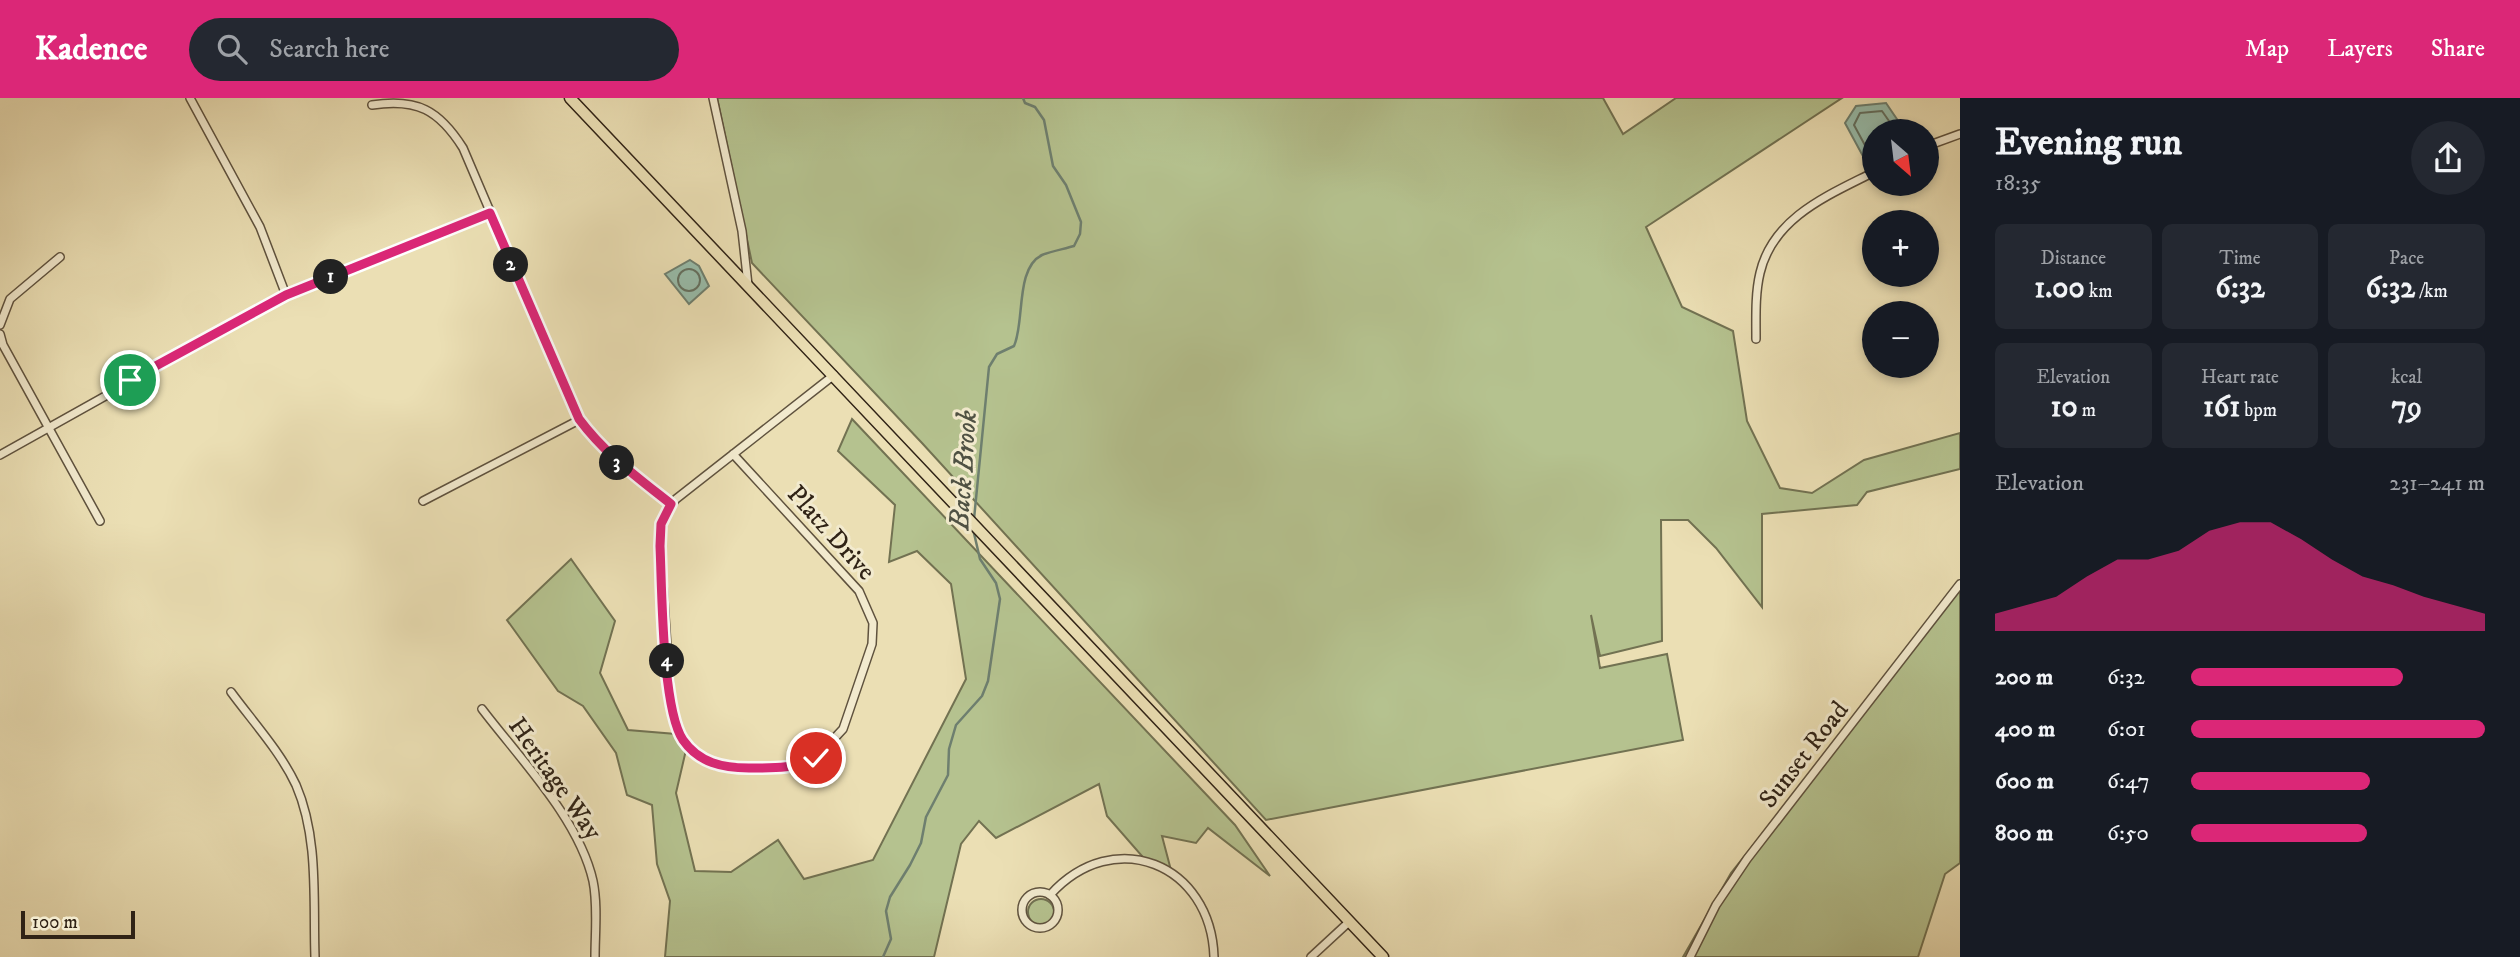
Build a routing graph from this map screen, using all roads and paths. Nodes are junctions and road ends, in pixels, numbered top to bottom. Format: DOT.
graph roads {
  1 [pos="190,98"];
  2 [pos="570,98"];
  3 [pos="713,98"];
  4 [pos="372,105"];
  5 [pos="1960,134"];
  6 [pos="1939,142"];
  7 [pos="1862,178"];
  8 [pos="490,213"];
  9 [pos="60,257"];
  10 [pos="748,285"];
  11 [pos="286,295"];
  12 [pos="0,325"];
  13 [pos="0,334"];
  14 [pos="1756,339"];
  15 [pos="835,375"];
  16 [pos="579,419"];
  17 [pos="48,427"];
  18 [pos="733,454"];
  19 [pos="0,455"];
  20 [pos="423,501"];
  21 [pos="671,504"];
  22 [pos="100,521"];
  23 [pos="1960,584"];
  24 [pos="231,692"];
  25 [pos="482,709"];
  26 [pos="1050,894"];
  27 [pos="1350,921"];
  28 [pos="315,957"];
  29 [pos="596,957"];
  30 [pos="1214,957"];
  31 [pos="1311,957"];
  32 [pos="1383,957"];
  33 [pos="1690,957"];
  1 -- 11 [label="street"];
  2 -- 10 [label="highway"];
  3 -- 10 [label="street"];
  4 -- 8 [label="street"];
  5 -- 6 [label="street"];
  7 -- 14 [label="street"];
  8 -- 11 [label="street"];
  8 -- 16 [label="street"];
  9 -- 12 [label="street"];
  10 -- 15 [label="highway"];
  11 -- 17 [label="street"];
  13 -- 17 [label="street"];
  15 -- 18 [label="street"];
  15 -- 27 [label="highway"];
  16 -- 20 [label="street"];
  16 -- 21 [label="street"];
  17 -- 19 [label="street"];
  17 -- 22 [label="street"];
  18 -- 21 [label="street"];
  18 -- 21 [label="street, Platz Drive"];
  23 -- 33 [label="street, Sunset Road"];
  24 -- 28 [label="street"];
  25 -- 29 [label="street, Heritage Way"];
  26 -- 26 [label="street"];
  26 -- 30 [label="street"];
  27 -- 31 [label="street"];
  27 -- 32 [label="highway"];
}
